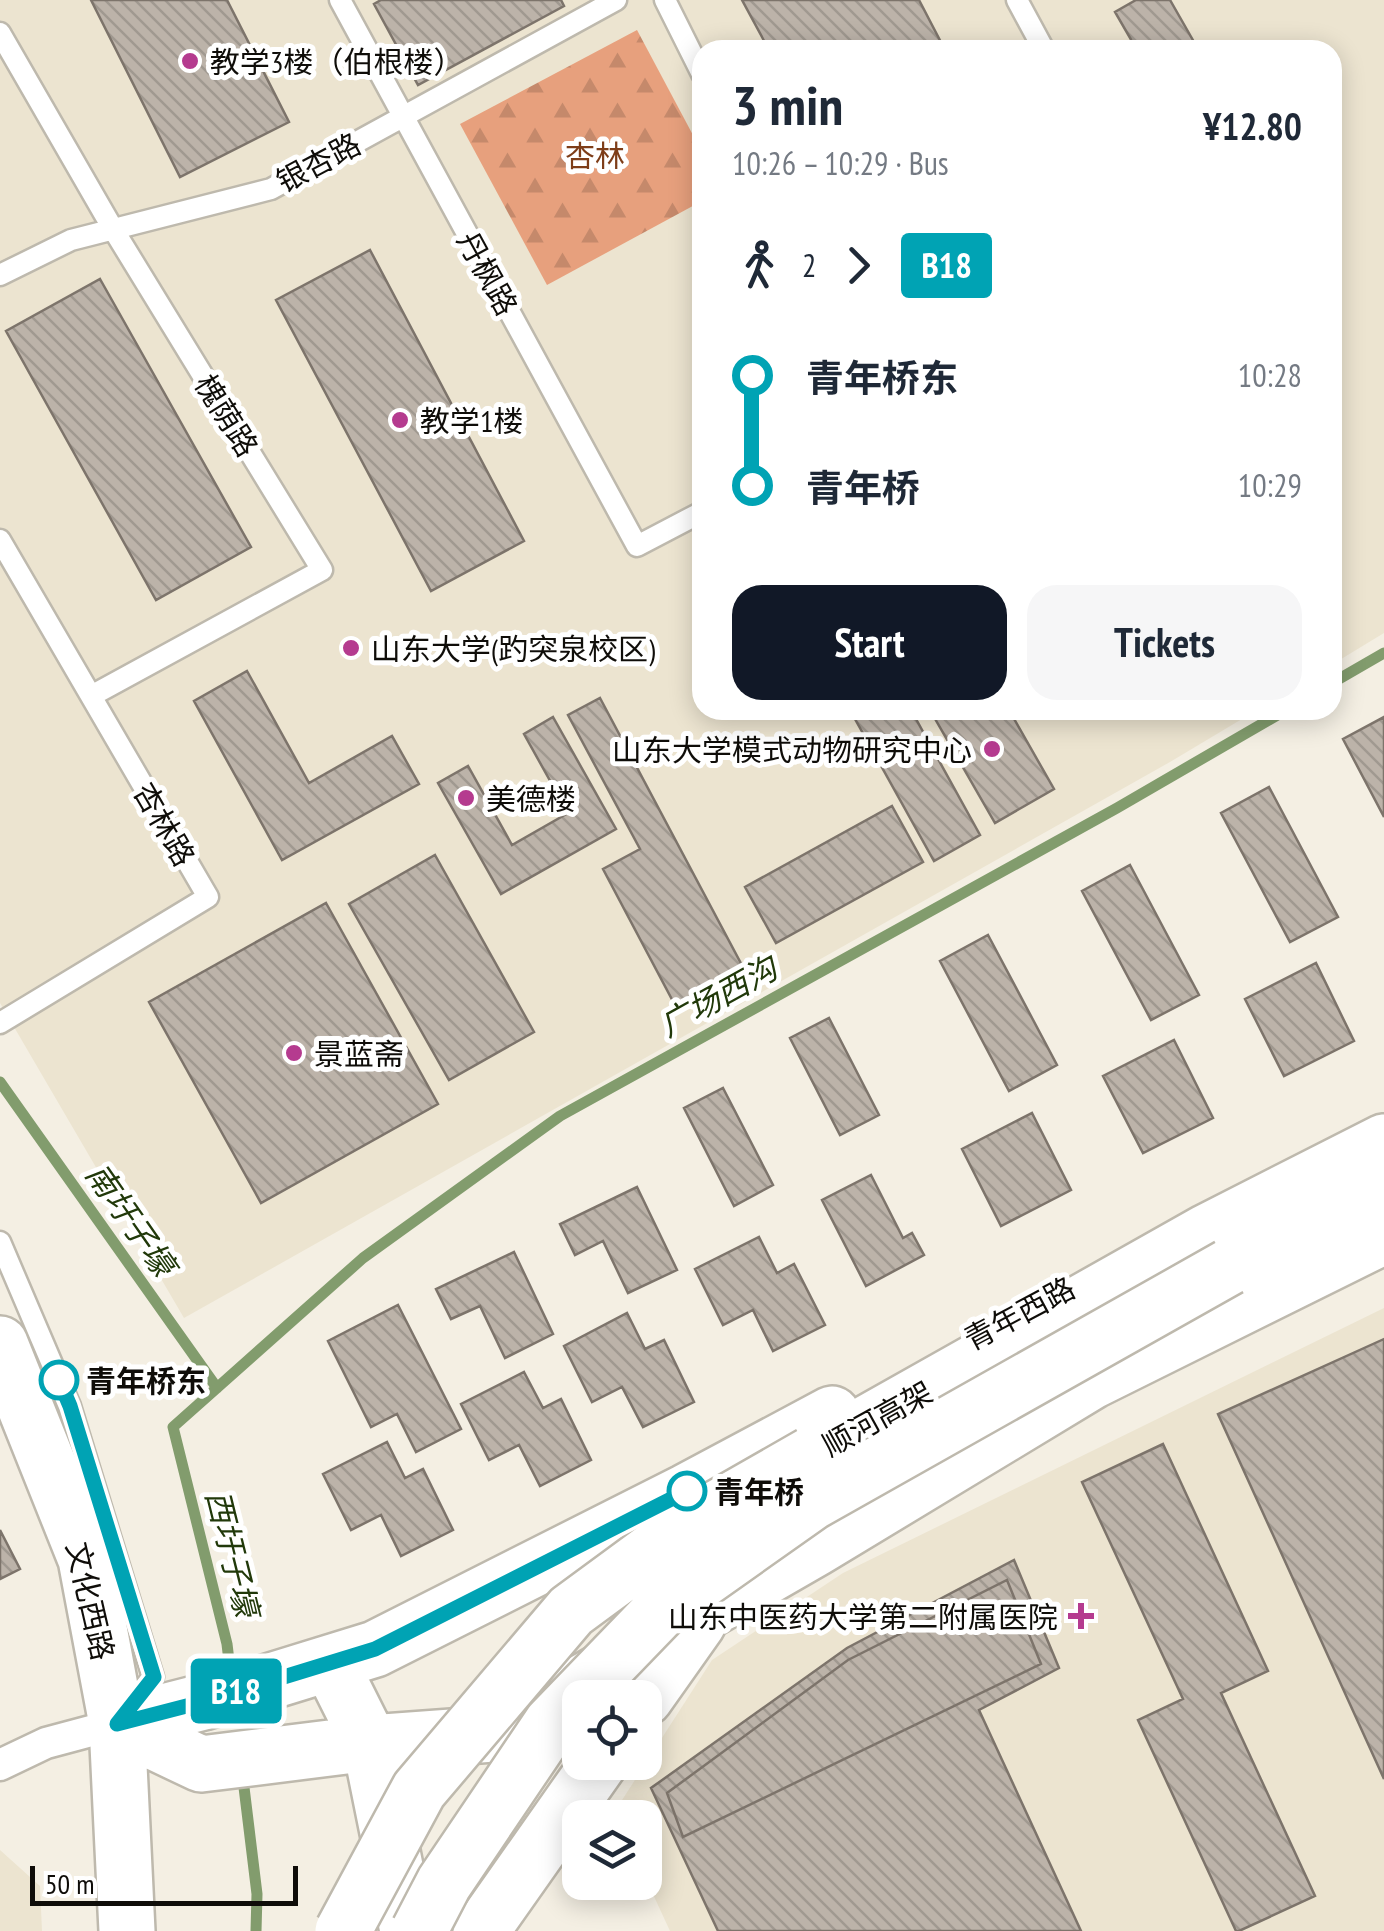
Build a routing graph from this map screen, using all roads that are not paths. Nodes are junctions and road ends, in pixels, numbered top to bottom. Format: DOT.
graph roads {
  1 [pos="340,0"];
  2 [pos="616,0"];
  3 [pos="665,0"];
  4 [pos="1016,0"];
  5 [pos="0,32"];
  6 [pos="1038,40"];
  7 [pos="692,54"];
  8 [pos="403,116"];
  9 [pos="113,229"];
  10 [pos="0,275"];
  11 [pos="692,517"];
  12 [pos="0,540"];
  13 [pos="91,696"];
  14 [pos="0,1023"];
  15 [pos="1384,1118"];
  16 [pos="1384,1142"];
  17 [pos="1384,1190"];
  18 [pos="1384,1236"];
  19 [pos="0,1242"];
  20 [pos="0,1344"];
  21 [pos="706,1611"];
  22 [pos="330,1662"];
  23 [pos="658,1680"];
  24 [pos="117,1724"];
  25 [pos="370,1743"];
  26 [pos="0,1765"];
  27 [pos="587,1780"];
  28 [pos="126,1931"];
  29 [pos="343,1931"];
  30 [pos="408,1931"];
  31 [pos="419,1931"];
  32 [pos="481,1931"];
  1 -- 8 [label="lane, 丹枫路"];
  2 -- 8 [label="lane, 银杏路"];
  3 -- 7 [label="lane"];
  4 -- 6 [label="lane"];
  5 -- 9 [label="lane, 槐荫路"];
  8 -- 9 [label="lane, 银杏路"];
  8 -- 11 [label="lane, 丹枫路"];
  9 -- 10 [label="lane, 银杏路"];
  9 -- 13 [label="lane, 槐荫路"];
  12 -- 13 [label="lane, 杏林路"];
  13 -- 14 [label="lane, 杏林路"];
  15 -- 22 [label="main road, 青年西路"];
  16 -- 29 [label="main road, 顺河高架, bridge"];
  17 -- 31 [label="main road, 顺河高架, bridge"];
  18 -- 21 [label="main road"];
  19 -- 24 [label="lane"];
  20 -- 24 [label="main road, 文化西路"];
  21 -- 23 [label="main road"];
  21 -- 25 [label="main road"];
  22 -- 24 [label="main road"];
  22 -- 25 [label="main road"];
  24 -- 25 [label="main road"];
  24 -- 26 [label="street"];
  24 -- 28 [label="main road, 文化西路"];
  25 -- 30 [label="main road"];
  27 -- 32 [label="main road"];
}
